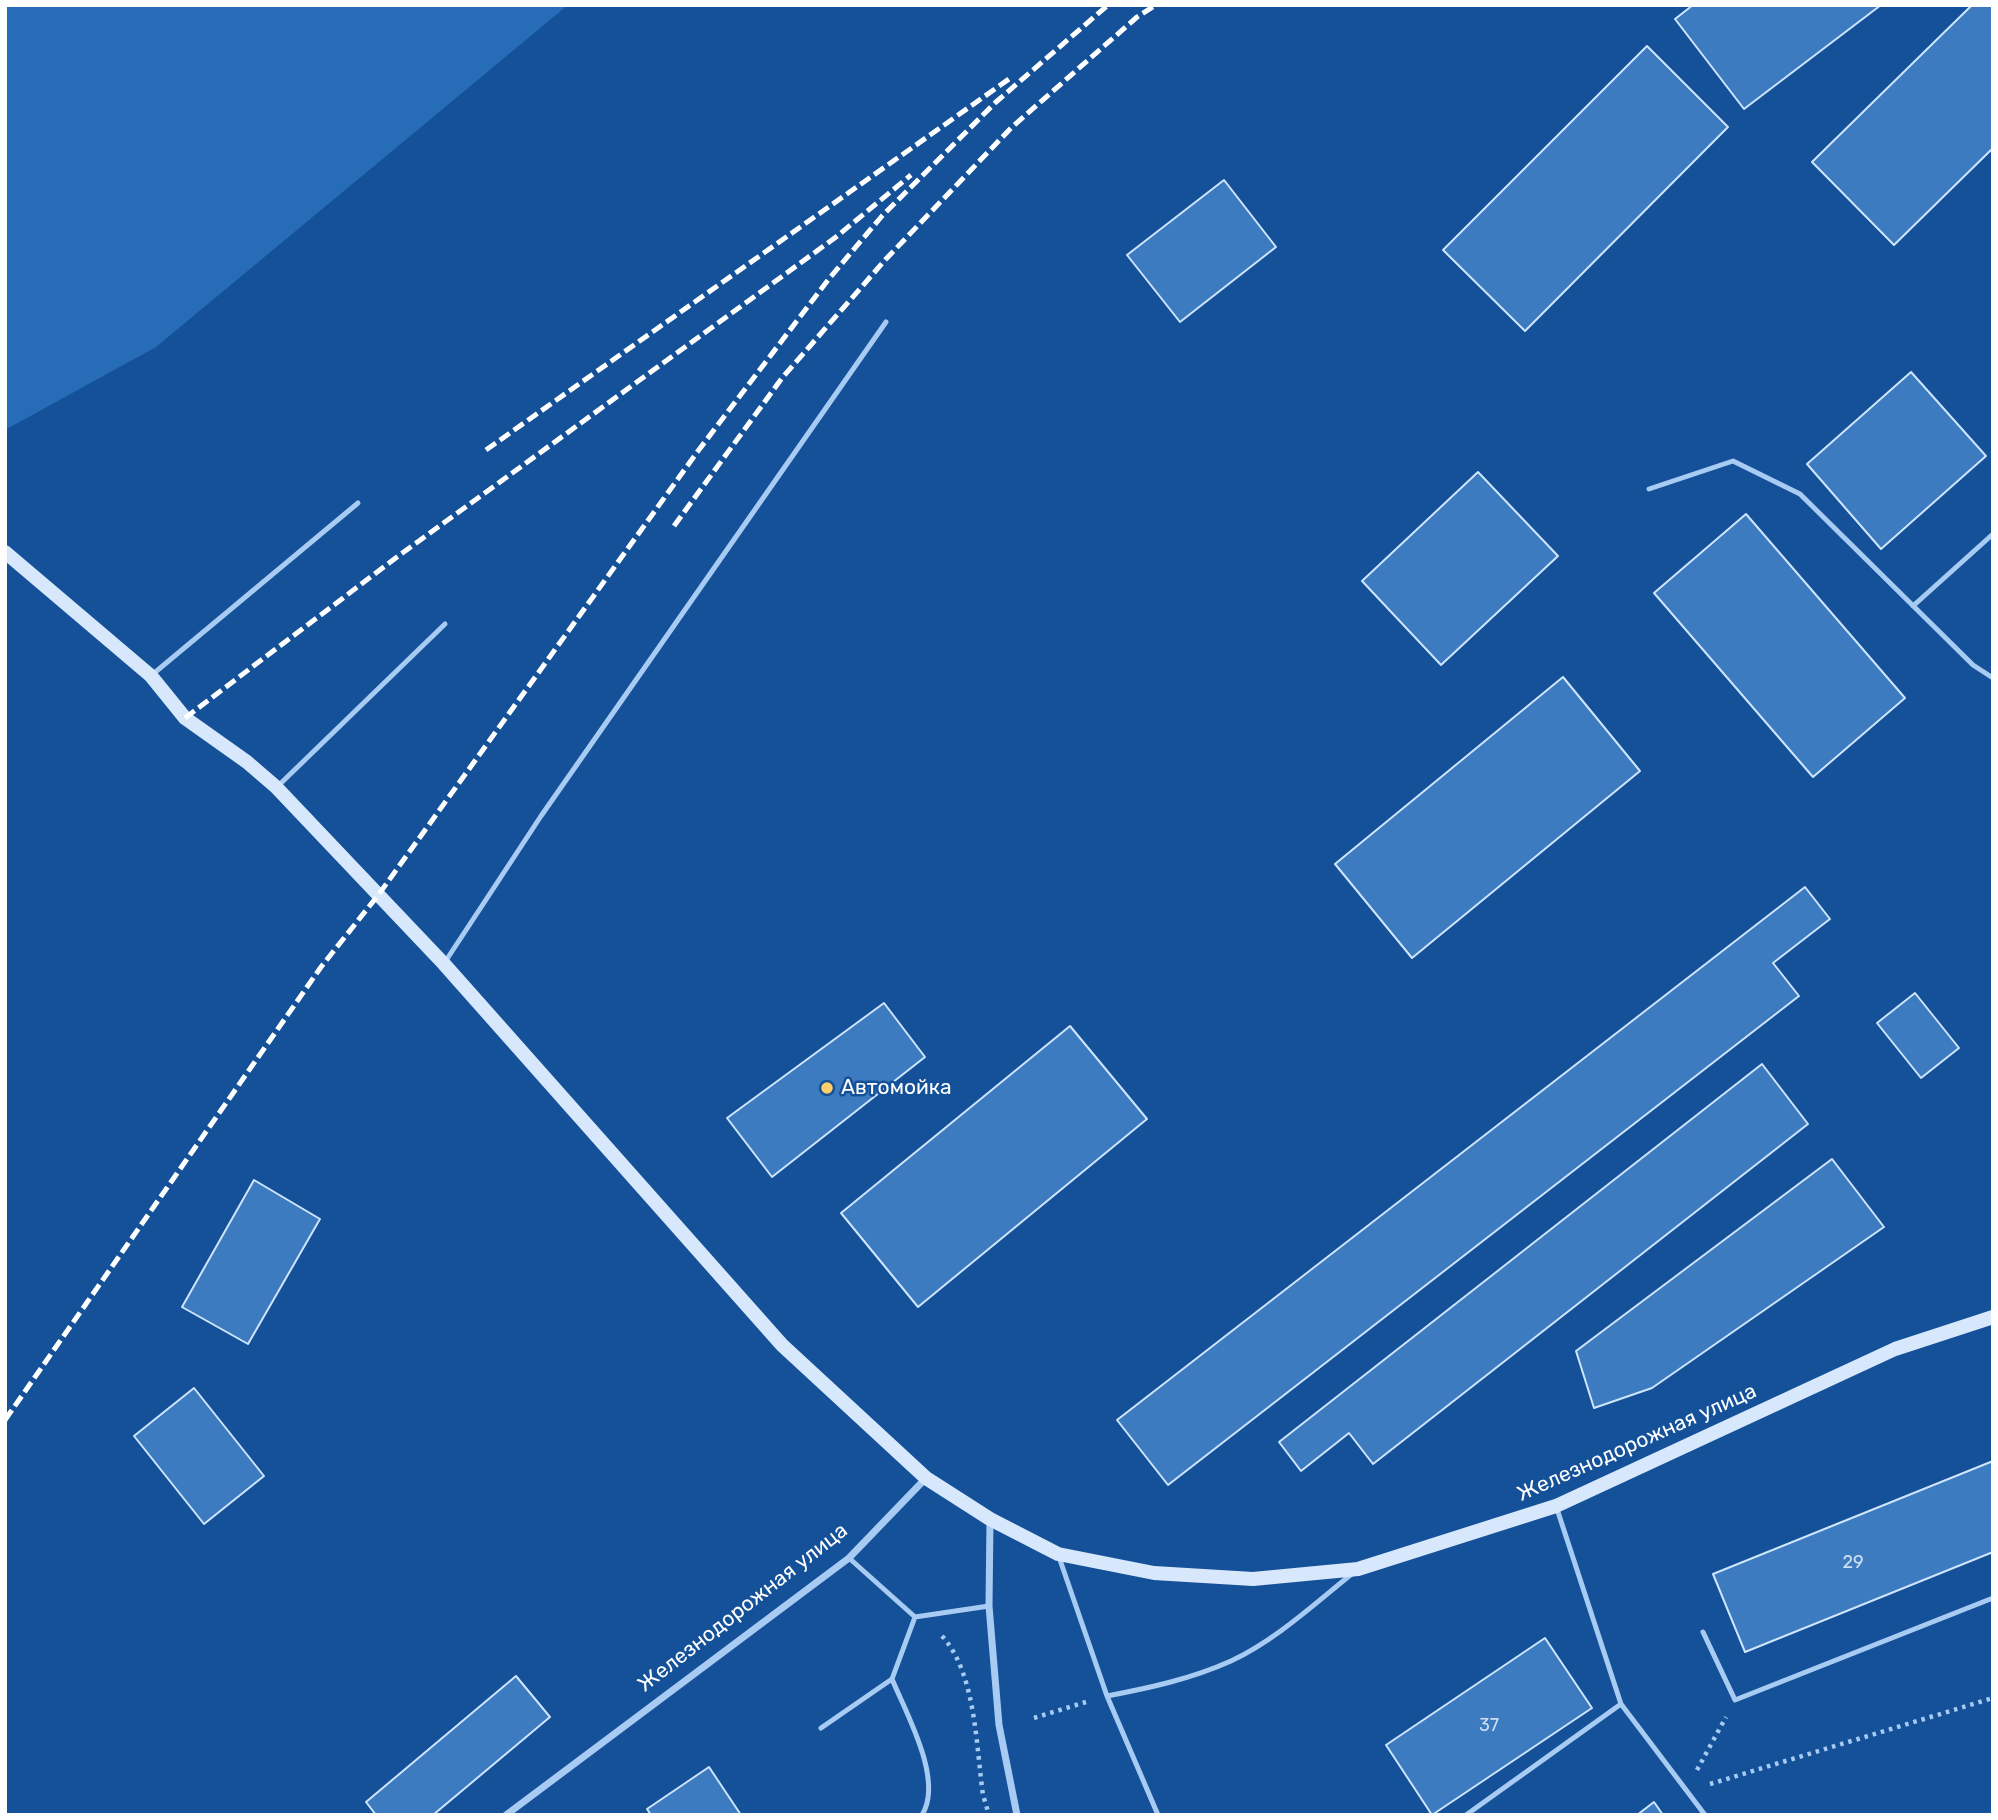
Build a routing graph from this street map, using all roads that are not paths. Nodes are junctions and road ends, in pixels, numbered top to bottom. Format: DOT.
graph roads {
  1 [pos="886,322"];
  2 [pos="1649,489"];
  3 [pos="358,503"];
  4 [pos="1993,534"];
  5 [pos="5,552"];
  6 [pos="1913,606"];
  7 [pos="445,624"];
  8 [pos="151,676"];
  9 [pos="1993,678"];
  10 [pos="276,788"];
  11 [pos="443,964"];
  12 [pos="1993,1317"];
  13 [pos="926,1478"];
  14 [pos="1556,1506"];
  15 [pos="990,1519"];
  16 [pos="1058,1554"];
  17 [pos="849,1558"];
  18 [pos="1358,1569"];
  19 [pos="1993,1598"];
  20 [pos="989,1606"];
  21 [pos="915,1617"];
  22 [pos="1703,1632"];
  23 [pos="892,1679"];
  24 [pos="1107,1696"];
  25 [pos="1621,1704"];
  26 [pos="821,1728"];
  27 [pos="506,1815"];
  28 [pos="922,1815"];
  29 [pos="1017,1815"];
  30 [pos="1158,1815"];
  31 [pos="1466,1815"];
  32 [pos="1705,1815"];
  1 -- 11 [label="lane"];
  2 -- 6 [label="lane"];
  3 -- 8 [label="lane"];
  4 -- 6 [label="lane"];
  5 -- 8 [label="main road"];
  6 -- 9 [label="lane"];
  7 -- 10 [label="lane"];
  8 -- 10 [label="main road"];
  10 -- 11 [label="main road"];
  11 -- 13 [label="main road"];
  12 -- 14 [label="main road, Железнодорожная улица"];
  13 -- 15 [label="main road, Железнодорожная улица"];
  13 -- 17 [label="street, Железнодорожная улица"];
  14 -- 18 [label="main road, Железнодорожная улица"];
  14 -- 25 [label="lane"];
  15 -- 16 [label="main road, Железнодорожная улица"];
  15 -- 20 [label="street"];
  16 -- 18 [label="main road, Железнодорожная улица"];
  16 -- 24 [label="lane"];
  17 -- 21 [label="lane"];
  17 -- 27 [label="street, Железнодорожная улица"];
  18 -- 24 [label="lane"];
  19 -- 22 [label="lane"];
  20 -- 21 [label="lane"];
  20 -- 29 [label="street"];
  21 -- 23 [label="lane"];
  23 -- 26 [label="lane"];
  23 -- 28 [label="lane"];
  24 -- 30 [label="lane"];
  25 -- 31 [label="lane"];
  25 -- 32 [label="lane"];
}
